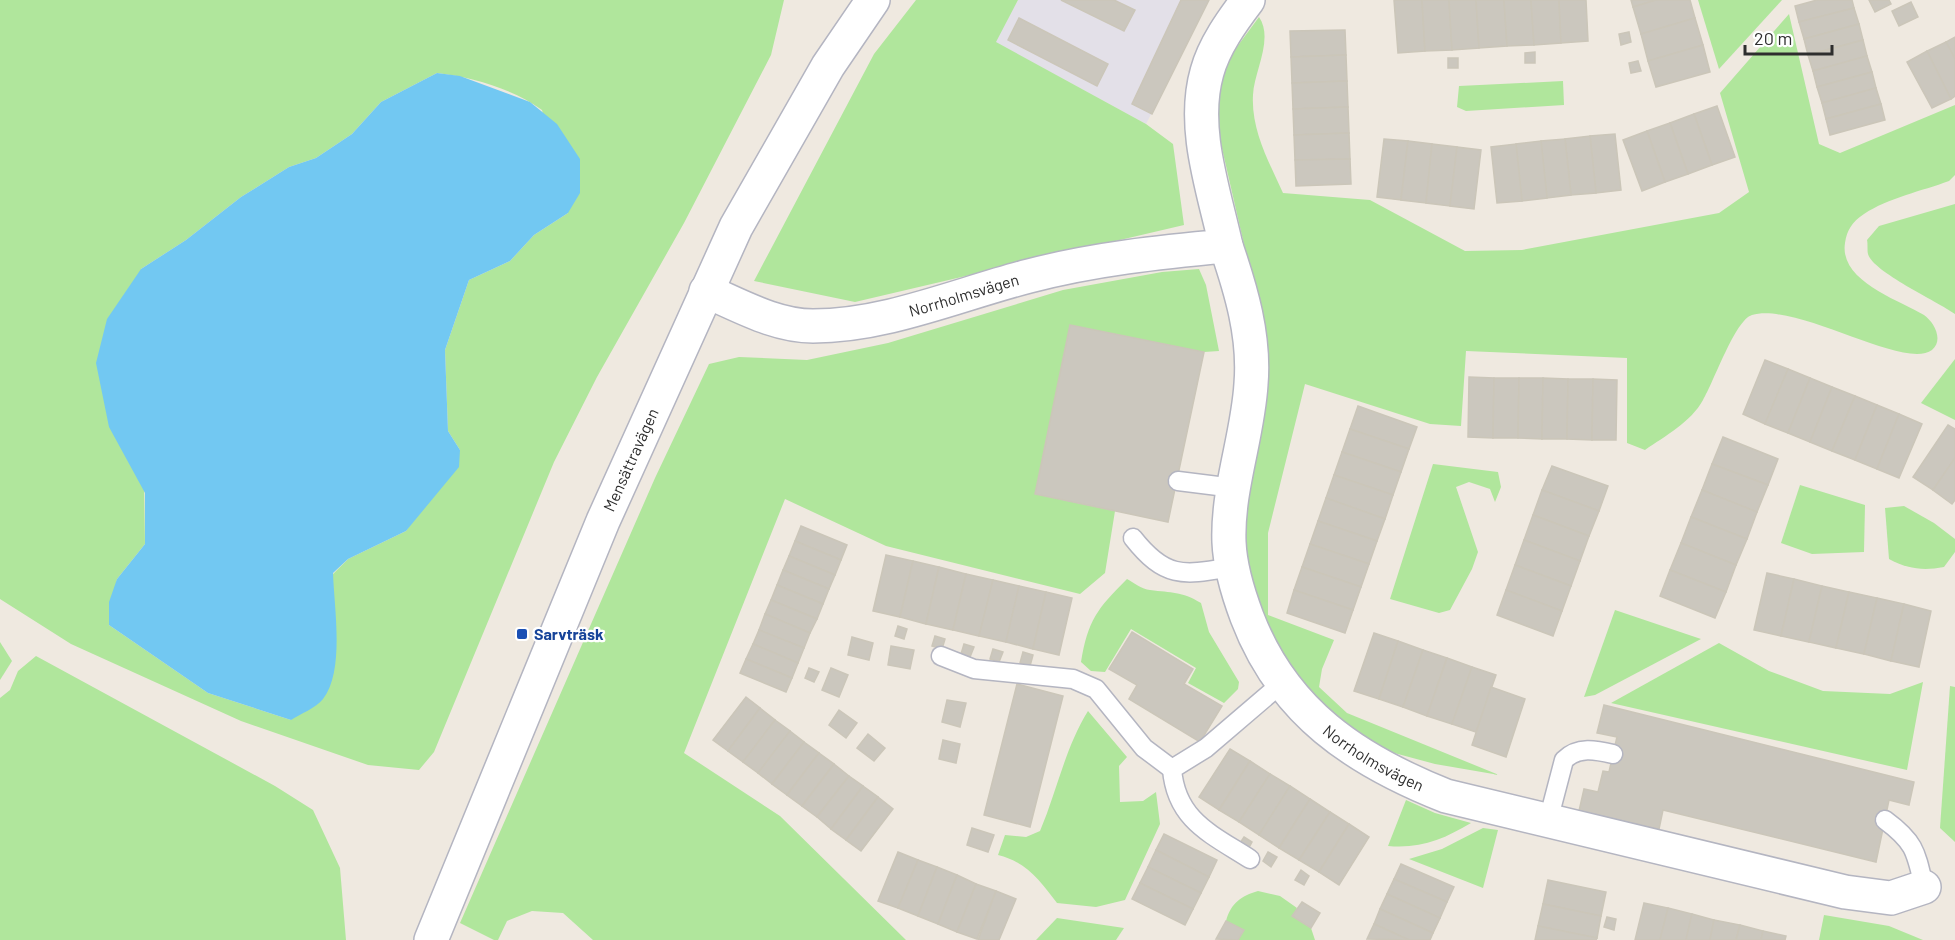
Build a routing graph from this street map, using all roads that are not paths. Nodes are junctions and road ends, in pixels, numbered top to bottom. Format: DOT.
graph roads {
  1 [pos="1248,0"];
  2 [pos="862,5"];
  3 [pos="1226,246"];
  4 [pos="706,291"];
  5 [pos="1178,481"];
  6 [pos="1234,488"];
  7 [pos="1133,538"];
  8 [pos="1233,567"];
  9 [pos="941,656"];
  10 [pos="1282,682"];
  11 [pos="1613,754"];
  12 [pos="1172,769"];
  13 [pos="1885,820"];
  14 [pos="1548,821"];
  15 [pos="1250,859"];
  16 [pos="1924,887"];
  17 [pos="432,940"];
  1 -- 3 [label="street, Norrholmsvägen"];
  2 -- 4 [label="street, Mensättravägen"];
  3 -- 4 [label="street, Norrholmsvägen"];
  3 -- 6 [label="street, Norrholmsvägen"];
  4 -- 17 [label="street, Mensättravägen"];
  5 -- 6 [label="lane"];
  6 -- 8 [label="street, Norrholmsvägen"];
  7 -- 8 [label="lane"];
  8 -- 10 [label="street, Norrholmsvägen"];
  9 -- 12 [label="lane"];
  10 -- 12 [label="lane"];
  10 -- 14 [label="street, Norrholmsvägen"];
  11 -- 14 [label="lane"];
  12 -- 15 [label="lane"];
  13 -- 16 [label="lane"];
  14 -- 16 [label="street, Norrholmsvägen"];
}
